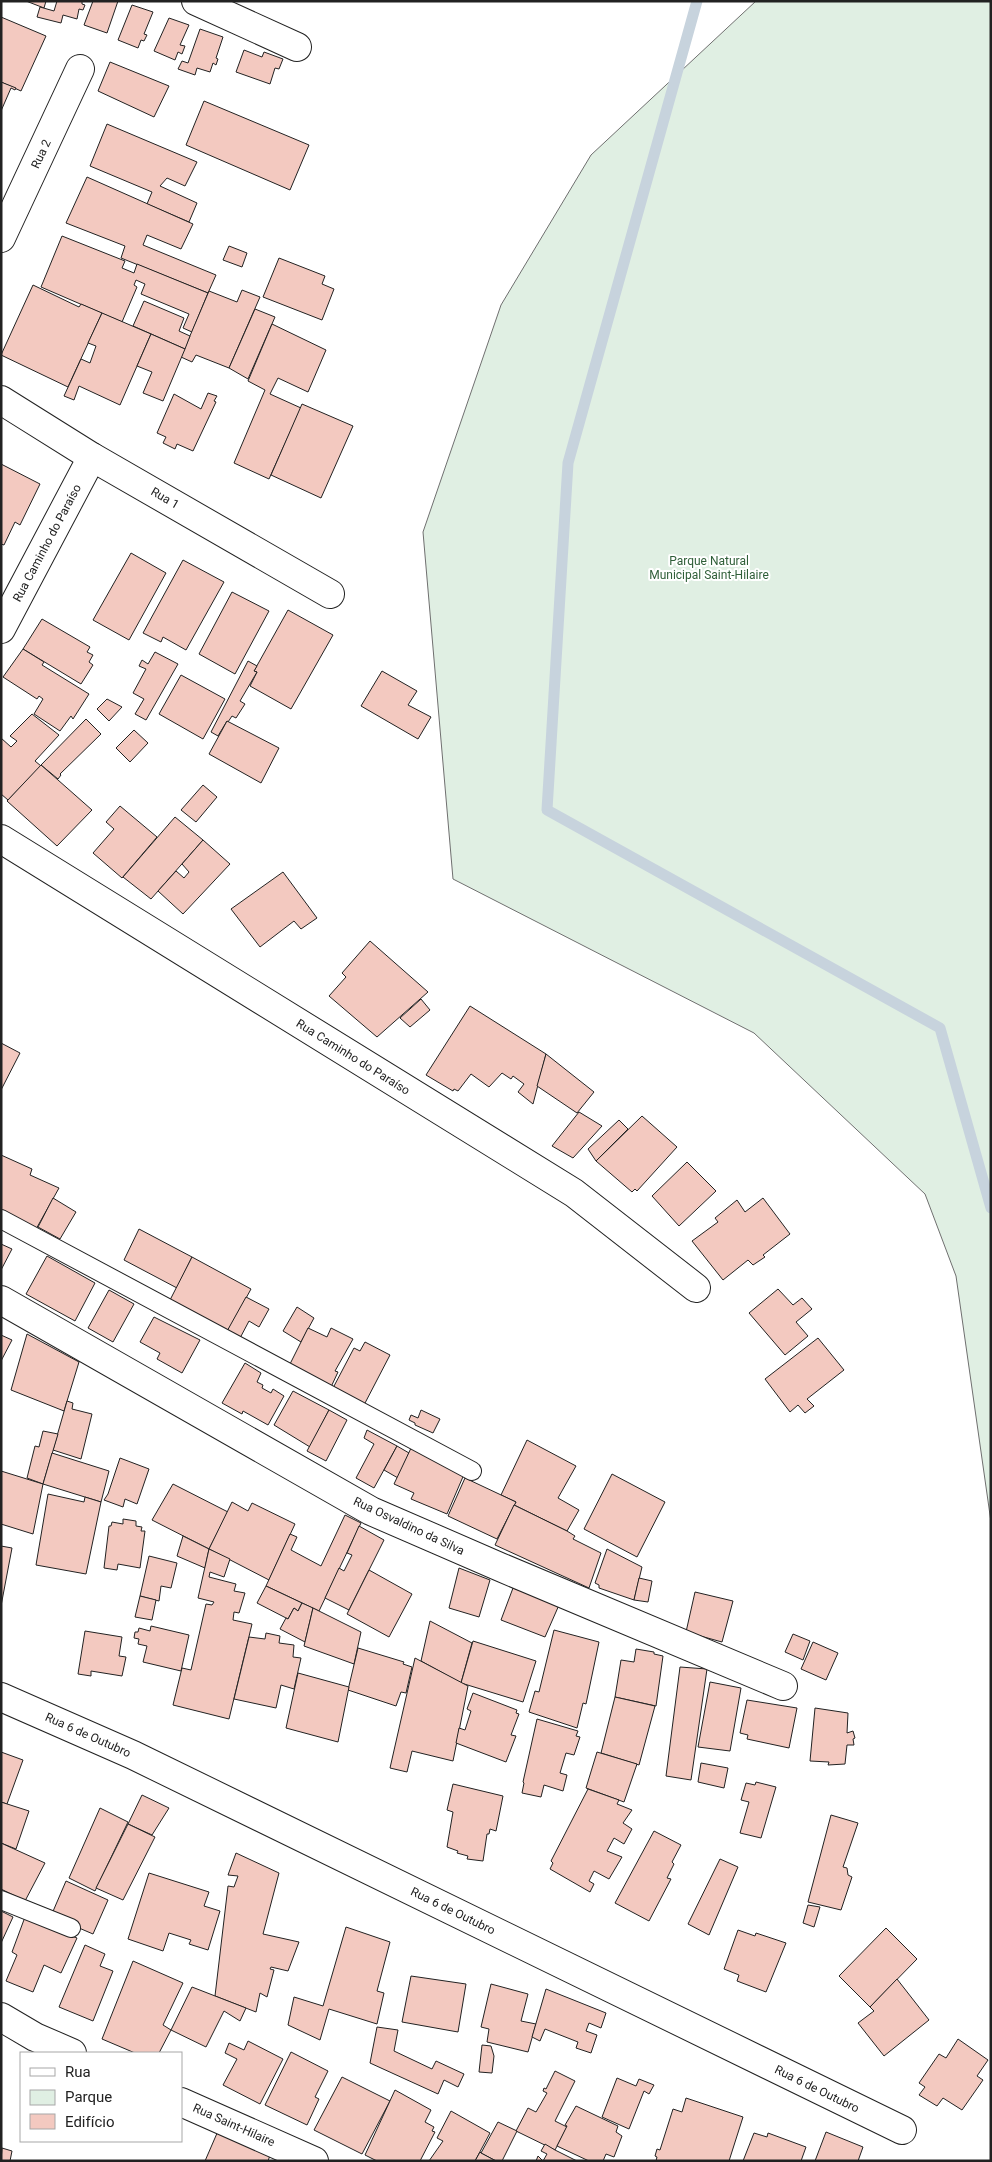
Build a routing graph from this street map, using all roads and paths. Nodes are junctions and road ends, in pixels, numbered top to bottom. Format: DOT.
graph roads {
  1 [pos="196,1"];
  2 [pos="297,47"];
  3 [pos="80,69"];
  4 [pos="1,238"];
  5 [pos="1,400"];
  6 [pos="92,457"];
  7 [pos="330,594"];
  8 [pos="1,629"];
  9 [pos="1,840"];
  10 [pos="1,1219"];
  11 [pos="696,1288"];
  12 [pos="1,1300"];
  13 [pos="472,1471"];
  14 [pos="783,1686"];
  15 [pos="1,1697"];
  16 [pos="1,1900"];
  17 [pos="71,1928"];
  18 [pos="1,2017"];
  19 [pos="70,2052"];
  20 [pos="182,2102"];
  21 [pos="902,2130"];
  22 [pos="314,2161"];
  1 -- 2 [label="street"];
  3 -- 4 [label="street, Rua 2"];
  5 -- 6 [label="street, Rua 1"];
  6 -- 7 [label="street, Rua 1"];
  6 -- 8 [label="street, Rua Caminho do Paraíso"];
  9 -- 11 [label="street, Rua Caminho do Paraíso"];
  10 -- 13 [label="lane"];
  12 -- 14 [label="street, Rua Osvaldino da Silva"];
  15 -- 21 [label="street, Rua 6 de Outubro"];
  16 -- 17 [label="lane"];
  18 -- 19 [label="street"];
  20 -- 22 [label="street, Rua Saint-Hilaire"];
}
